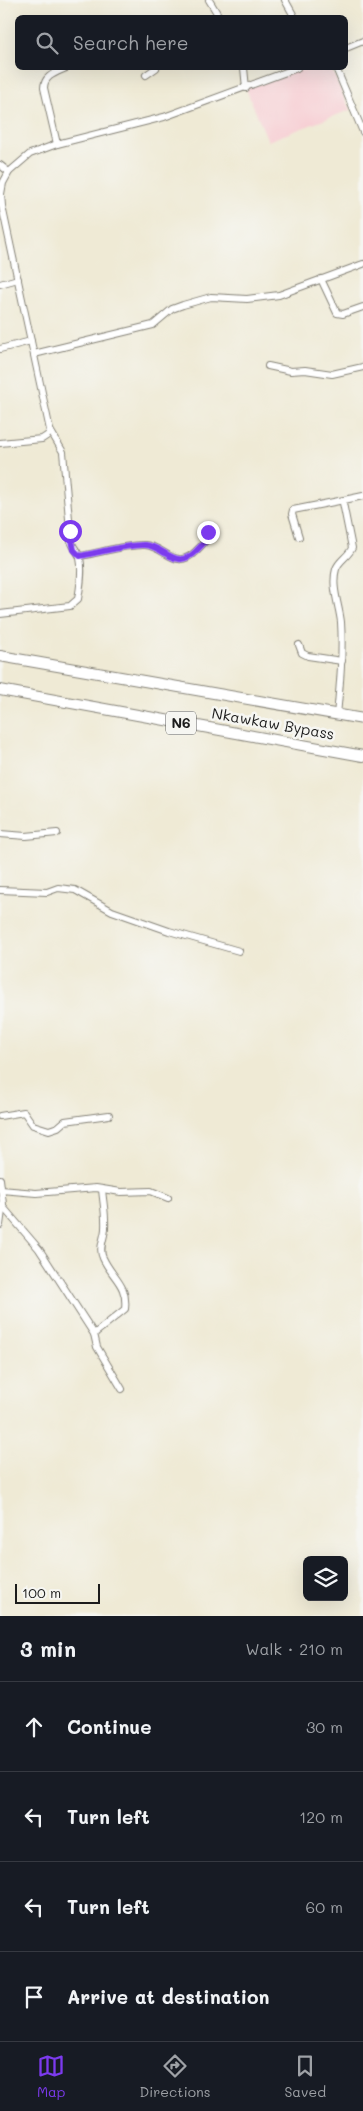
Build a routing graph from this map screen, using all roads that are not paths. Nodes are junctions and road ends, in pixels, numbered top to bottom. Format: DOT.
graph roads {
  1 [pos="209,0"];
  2 [pos="285,0"];
  3 [pos="218,15"];
  4 [pos="293,15"];
  5 [pos="363,41"];
  6 [pos="348,47"];
  7 [pos="62,70"];
  8 [pos="153,70"];
  9 [pos="244,70"];
  10 [pos="292,70"];
  11 [pos="337,70"];
  12 [pos="146,75"];
  13 [pos="246,88"];
  14 [pos="363,132"];
  15 [pos="57,144"];
  16 [pos="0,165"];
  17 [pos="9,172"];
  18 [pos="1,207"];
  19 [pos="363,264"];
  20 [pos="18,279"];
  21 [pos="321,279"];
  22 [pos="0,284"];
  23 [pos="363,307"];
  24 [pos="31,341"];
  25 [pos="0,349"];
  26 [pos="34,354"];
  27 [pos="268,366"];
  28 [pos="363,367"];
  29 [pos="50,430"];
  30 [pos="0,443"];
  31 [pos="363,496"];
  32 [pos="344,500"];
  33 [pos="208,532"];
  34 [pos="298,537"];
  35 [pos="80,556"];
  36 [pos="0,614"];
  37 [pos="299,645"];
  38 [pos="0,656"];
  39 [pos="342,661"];
  40 [pos="0,690"];
  41 [pos="337,715"];
  42 [pos="363,719"];
  43 [pos="363,756"];
  44 [pos="0,834"];
  45 [pos="57,834"];
  46 [pos="0,890"];
  47 [pos="239,951"];
  48 [pos="109,1115"];
  49 [pos="0,1116"];
  50 [pos="0,1179"];
  51 [pos="102,1189"];
  52 [pos="1,1190"];
  53 [pos="168,1198"];
  54 [pos="3,1207"];
  55 [pos="0,1225"];
  56 [pos="94,1334"];
  57 [pos="122,1389"];
  1 -- 3 [label="street"];
  2 -- 4 [label="street"];
  5 -- 6 [label="street"];
  7 -- 15 [label="street"];
  8 -- 12 [label="street"];
  9 -- 13 [label="street"];
  10 -- 13 [label="street"];
  11 -- 14 [label="street"];
  13 -- 15 [label="street"];
  15 -- 17 [label="street"];
  16 -- 17 [label="street"];
  17 -- 18 [label="street"];
  18 -- 20 [label="street"];
  19 -- 21 [label="street"];
  20 -- 22 [label="street"];
  20 -- 24 [label="street"];
  21 -- 23 [label="street"];
  21 -- 26 [label="street"];
  24 -- 25 [label="street"];
  24 -- 26 [label="street"];
  26 -- 29 [label="street"];
  27 -- 28 [label="street"];
  29 -- 30 [label="street"];
  29 -- 35 [label="street"];
  31 -- 32 [label="street"];
  32 -- 34 [label="street"];
  32 -- 39 [label="street"];
  33 -- 35 [label="street"];
  35 -- 36 [label="street"];
  37 -- 39 [label="street"];
  38 -- 41 [label="highway, Nkawkaw Bypass / N6"];
  39 -- 41 [label="street"];
  40 -- 43 [label="highway, Nkawkaw Bypass / N6"];
  41 -- 42 [label="highway, Nkawkaw Bypass / N6"];
  44 -- 45 [label="street"];
  46 -- 47 [label="street"];
  48 -- 49 [label="street"];
  50 -- 52 [label="street"];
  51 -- 52 [label="street"];
  51 -- 53 [label="street"];
  51 -- 56 [label="street"];
  52 -- 54 [label="street"];
  54 -- 55 [label="street"];
  54 -- 56 [label="street"];
  56 -- 57 [label="street"];
}
